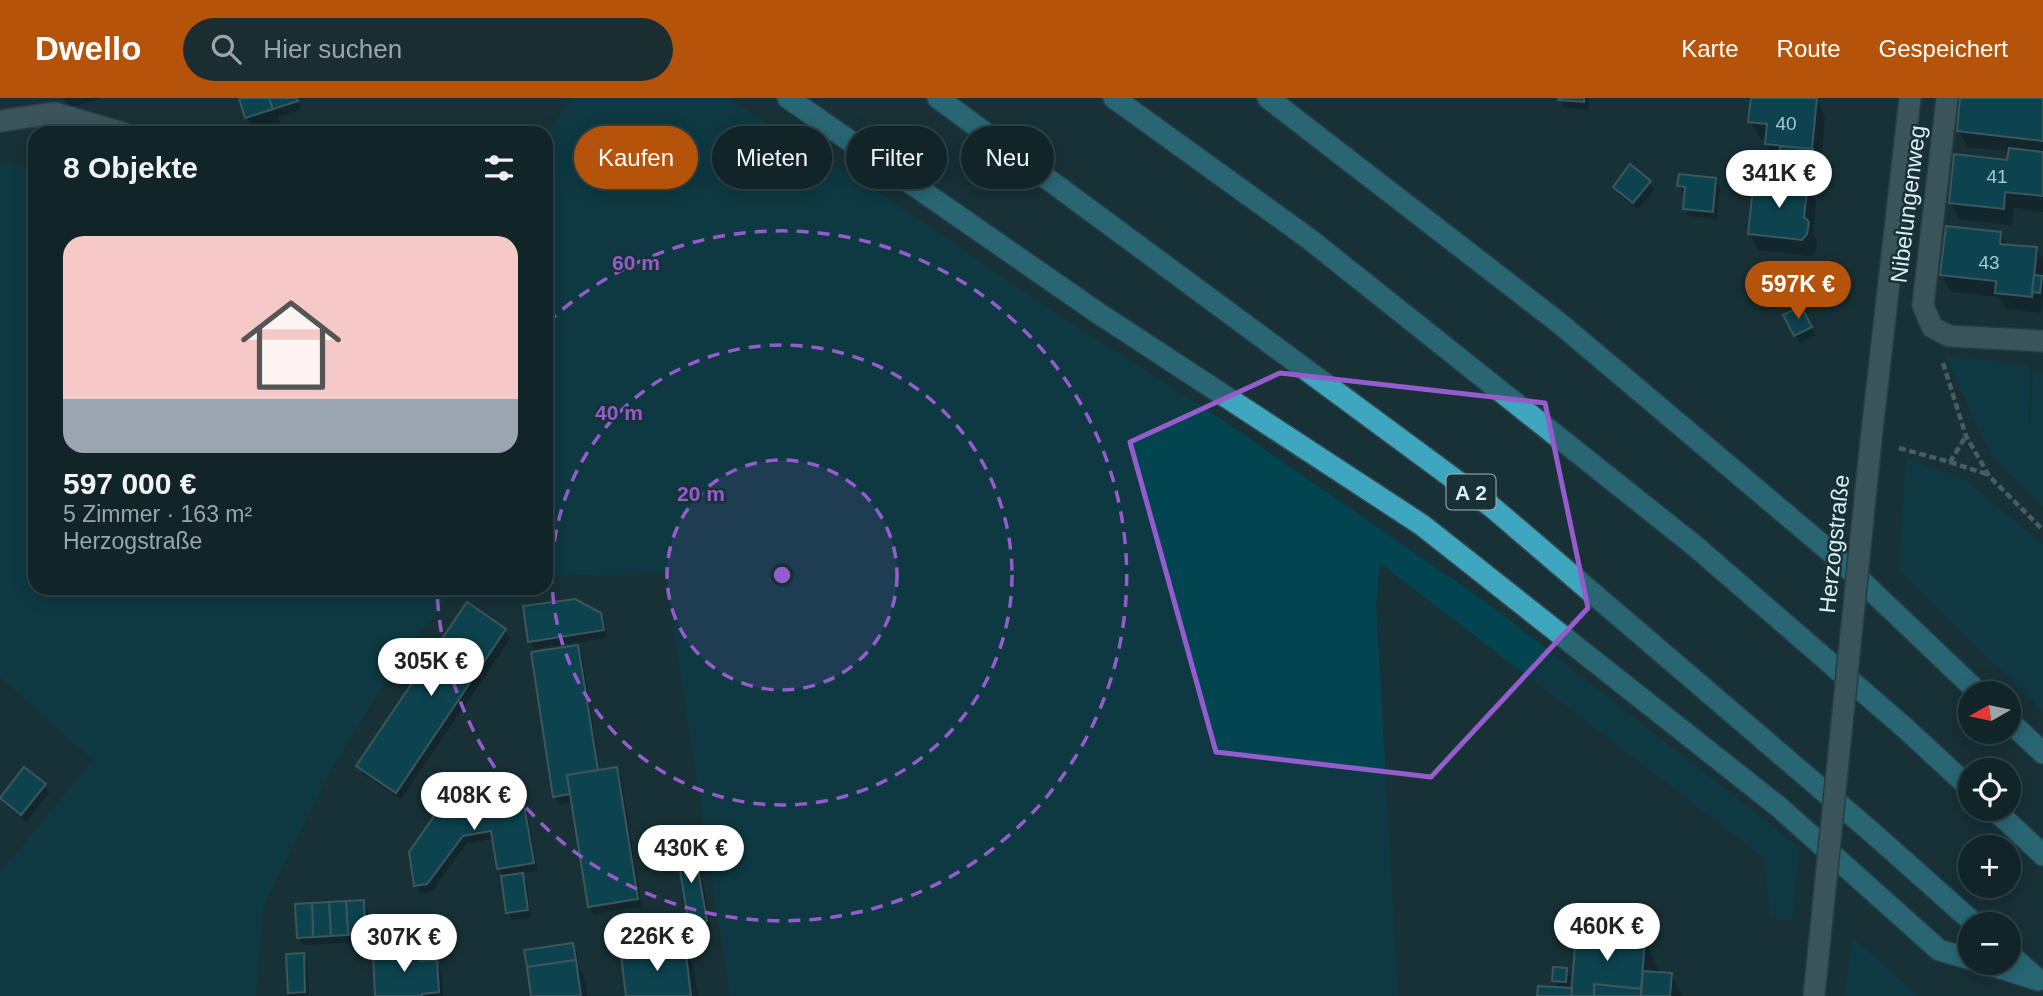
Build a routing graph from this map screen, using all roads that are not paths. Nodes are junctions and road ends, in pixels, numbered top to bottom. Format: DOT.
graph roads {
  1 [pos="788,98"];
  2 [pos="938,98"];
  3 [pos="1114,98"];
  4 [pos="1268,98"];
  5 [pos="1910,98"];
  6 [pos="1947,98"];
  7 [pos="0,121"];
  8 [pos="99,126"];
  9 [pos="2043,341"];
  10 [pos="1966,681"];
  11 [pos="2021,732"];
  12 [pos="2043,753"];
  13 [pos="1958,777"];
  14 [pos="2007,821"];
  15 [pos="2043,855"];
  16 [pos="1961,912"];
  17 [pos="1958,956"];
  18 [pos="2021,965"];
  19 [pos="2019,975"];
  20 [pos="2040,982"];
  21 [pos="1814,996"];
  1 -- 17 [label="highway"];
  2 -- 16 [label="highway, A 2"];
  3 -- 13 [label="highway"];
  4 -- 10 [label="highway"];
  5 -- 21 [label="street, Herzogstraße, bridge"];
  6 -- 9 [label="street, Nibelungenweg"];
  7 -- 8 [label="street"];
  11 -- 12 [label="highway"];
  14 -- 15 [label="highway"];
  18 -- 20 [label="highway"];
  19 -- 20 [label="highway"];
}
